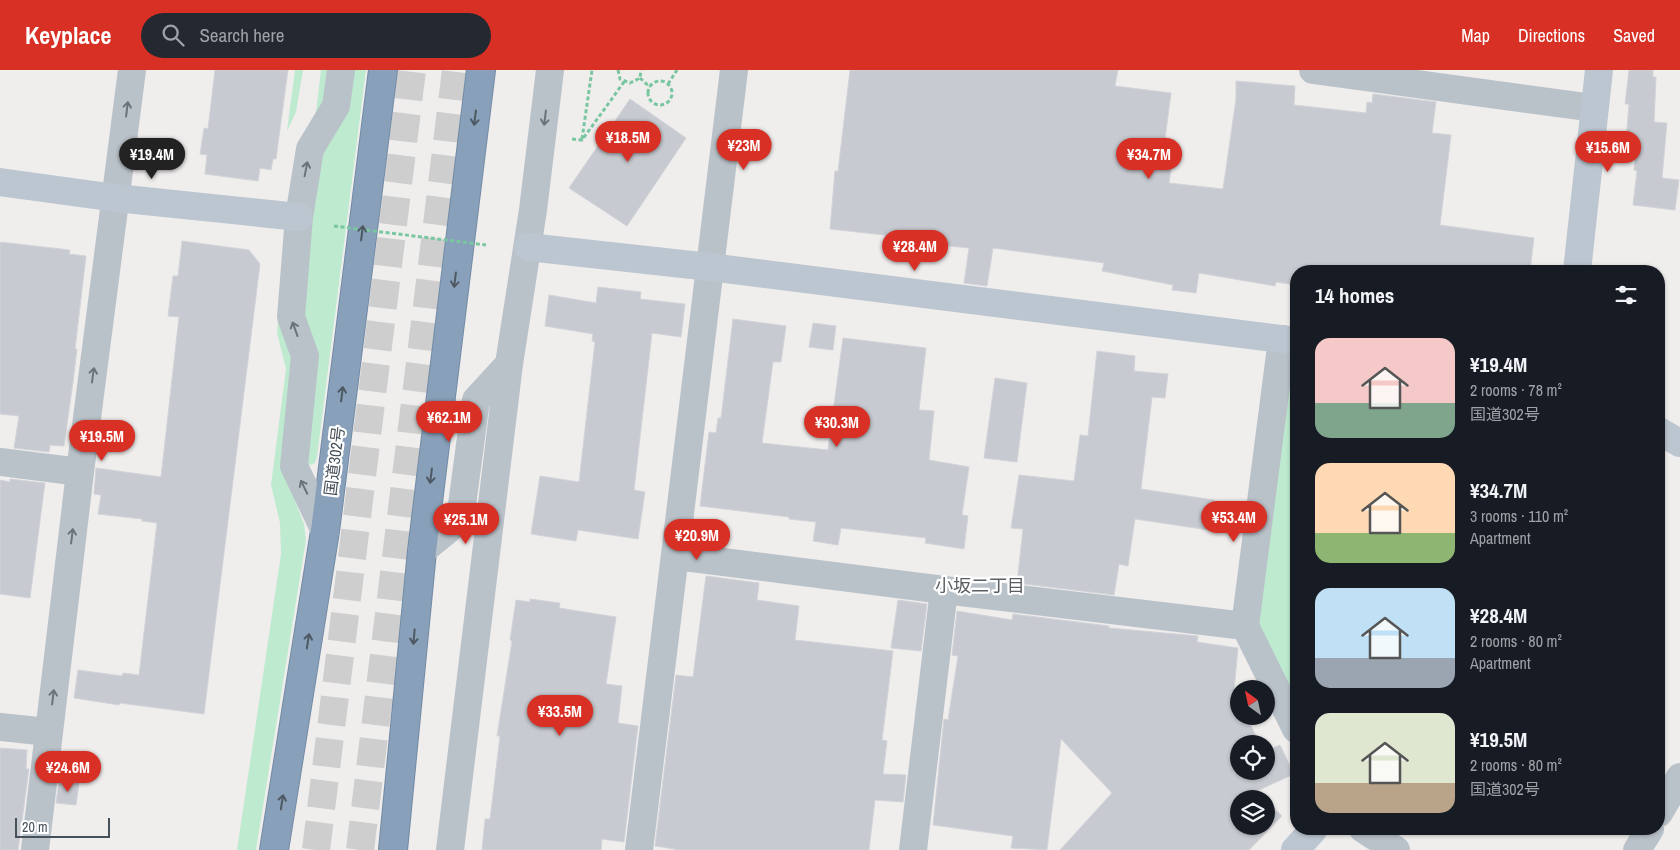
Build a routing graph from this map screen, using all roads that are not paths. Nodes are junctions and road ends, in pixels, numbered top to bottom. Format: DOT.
graph roads {
  1 [pos="132,70"];
  2 [pos="341,70"];
  3 [pos="382,70"];
  4 [pos="481,70"];
  5 [pos="550,70"];
  6 [pos="734,70"];
  7 [pos="1312,70"];
  8 [pos="1599,70"];
  9 [pos="1428,77"];
  10 [pos="1594,108"];
  11 [pos="0,182"];
  12 [pos="116,198"];
  13 [pos="300,217"];
  14 [pos="528,247"];
  15 [pos="1578,265"];
  16 [pos="710,268"];
  17 [pos="1289,340"];
  18 [pos="510,364"];
  19 [pos="1665,434"];
  20 [pos="1680,443"];
  21 [pos="0,462"];
  22 [pos="80,472"];
  23 [pos="325,531"];
  24 [pos="422,551"];
  25 [pos="676,556"];
  26 [pos="944,590"];
  27 [pos="1245,626"];
  28 [pos="1290,717"];
  29 [pos="0,727"];
  30 [pos="48,732"];
  31 [pos="1680,777"];
  32 [pos="1665,803"];
  33 [pos="1309,835"];
  34 [pos="1372,835"];
  35 [pos="1646,835"];
  36 [pos="35,850"];
  37 [pos="274,850"];
  38 [pos="393,850"];
  39 [pos="450,850"];
  40 [pos="639,850"];
  41 [pos="913,850"];
  42 [pos="1295,850"];
  43 [pos="1396,850"];
  44 [pos="1637,850"];
  12 -- 1 [label="street, one-way"];
  13 -- 2 [label="street, one-way"];
  23 -- 3 [label="highway, 国道302号, one-way"];
  4 -- 24 [label="highway, one-way"];
  5 -- 14 [label="street, one-way"];
  6 -- 16 [label="street"];
  7 -- 9 [label="street"];
  8 -- 10 [label="street"];
  9 -- 10 [label="street"];
  10 -- 15 [label="street"];
  11 -- 12 [label="street"];
  12 -- 13 [label="street"];
  22 -- 12 [label="street, one-way"];
  23 -- 13 [label="street, one-way"];
  14 -- 16 [label="street"];
  14 -- 18 [label="street"];
  16 -- 17 [label="street"];
  16 -- 25 [label="street"];
  17 -- 27 [label="street"];
  18 -- 24 [label="street"];
  18 -- 39 [label="street"];
  19 -- 20 [label="street"];
  21 -- 22 [label="street"];
  30 -- 22 [label="street, one-way"];
  37 -- 23 [label="highway, 国道302号, one-way"];
  24 -- 38 [label="highway, one-way"];
  25 -- 26 [label="street"];
  25 -- 40 [label="street"];
  26 -- 27 [label="street"];
  26 -- 41 [label="street"];
  27 -- 28 [label="street"];
  29 -- 30 [label="street"];
  30 -- 36 [label="street"];
  31 -- 32 [label="street"];
  33 -- 42 [label="street"];
  34 -- 43 [label="street"];
  35 -- 44 [label="street"];
}
